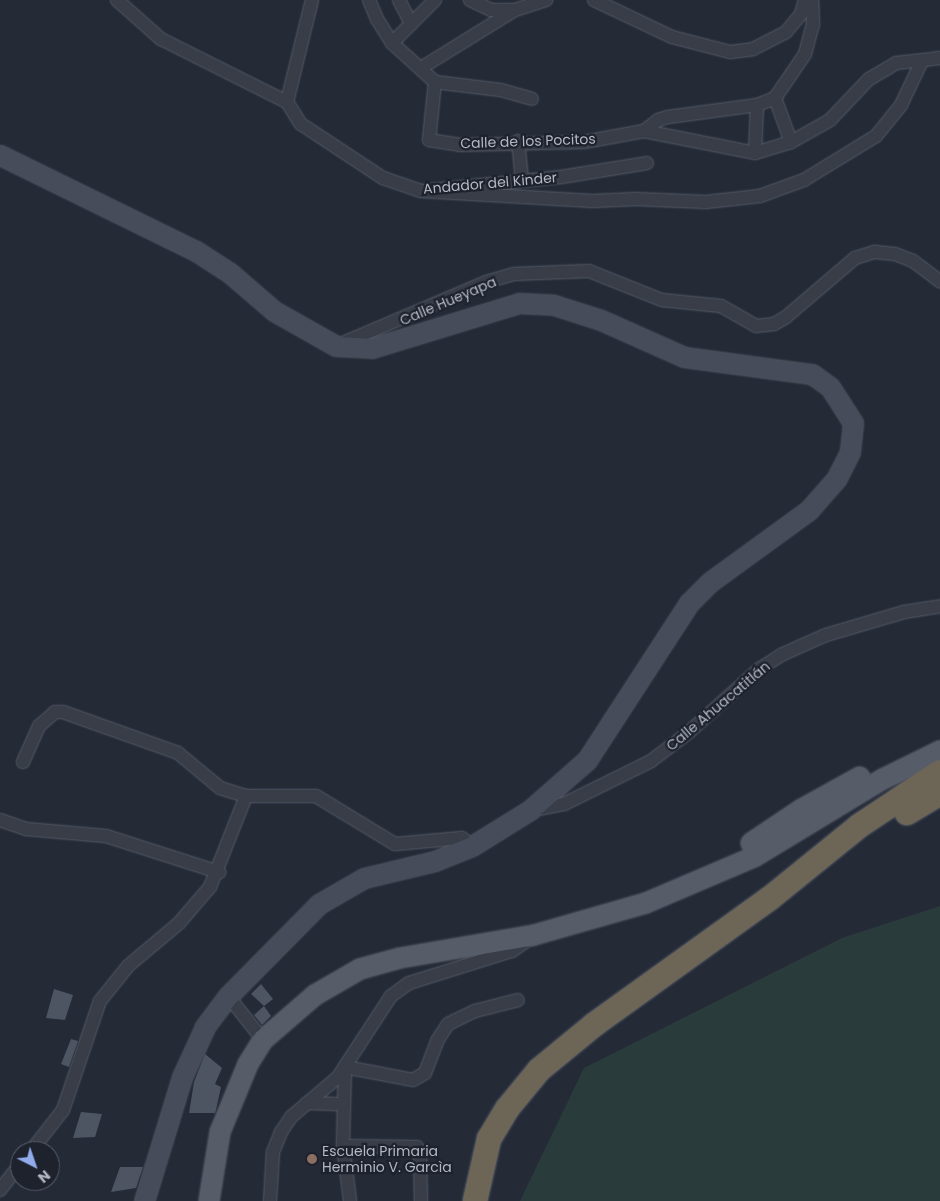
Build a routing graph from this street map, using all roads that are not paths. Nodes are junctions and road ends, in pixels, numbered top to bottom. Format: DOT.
graph roads {
  1 [pos="117,0"];
  2 [pos="312,0"];
  3 [pos="369,0"];
  4 [pos="399,0"];
  5 [pos="435,0"];
  6 [pos="470,0"];
  7 [pos="546,0"];
  8 [pos="594,0"];
  9 [pos="805,0"];
  10 [pos="812,0"];
  11 [pos="516,10"];
  12 [pos="411,24"];
  13 [pos="392,43"];
  14 [pos="940,58"];
  15 [pos="922,61"];
  16 [pos="421,68"];
  17 [pos="435,82"];
  18 [pos="775,98"];
  19 [pos="532,99"];
  20 [pos="287,102"];
  21 [pos="757,105"];
  22 [pos="644,131"];
  23 [pos="518,141"];
  24 [pos="791,142"];
  25 [pos="755,153"];
  26 [pos="0,155"];
  27 [pos="647,163"];
  28 [pos="522,179"];
  29 [pos="421,191"];
  30 [pos="940,281"];
  31 [pos="336,346"];
  32 [pos="940,606"];
  33 [pos="940,736"];
  34 [pos="940,751"];
  35 [pos="23,762"];
  36 [pos="940,772"];
  37 [pos="940,792"];
  38 [pos="246,796"];
  39 [pos="530,810"];
  40 [pos="0,820"];
  41 [pos="472,846"];
  42 [pos="219,872"];
  43 [pos="694,882"];
  44 [pos="534,935"];
  45 [pos="688,960"];
  46 [pos="228,996"];
  47 [pos="518,1000"];
  48 [pos="263,1040"];
  49 [pos="345,1067"];
  50 [pos="307,1103"];
  51 [pos="344,1104"];
  52 [pos="39,1141"];
  53 [pos="343,1146"];
  54 [pos="10,1177"];
  55 [pos="0,1190"];
  56 [pos="144,1201"];
  57 [pos="209,1201"];
  58 [pos="270,1201"];
  59 [pos="350,1201"];
  60 [pos="422,1201"];
  61 [pos="475,1201"];
  1 -- 20 [label="street"];
  2 -- 20 [label="street"];
  3 -- 13 [label="street"];
  4 -- 12 [label="street"];
  5 -- 12 [label="street"];
  6 -- 11 [label="street"];
  7 -- 11 [label="street"];
  8 -- 9 [label="street"];
  10 -- 18 [label="street"];
  11 -- 16 [label="street"];
  12 -- 13 [label="street"];
  13 -- 16 [label="street"];
  14 -- 15 [label="street"];
  15 -- 24 [label="street"];
  15 -- 29 [label="street"];
  16 -- 17 [label="street"];
  17 -- 19 [label="street"];
  17 -- 23 [label="street, Calle de los Pocitos"];
  18 -- 21 [label="street"];
  18 -- 24 [label="street"];
  20 -- 29 [label="street, Andador del Kinder"];
  21 -- 22 [label="street"];
  21 -- 25 [label="street"];
  22 -- 23 [label="street, Calle de los Pocitos"];
  22 -- 25 [label="street"];
  23 -- 28 [label="street"];
  24 -- 25 [label="street"];
  26 -- 31 [label="main road"];
  27 -- 28 [label="street, Andador del Kinder"];
  28 -- 29 [label="street, Andador del Kinder"];
  30 -- 31 [label="street, Calle Hueyapa"];
  31 -- 39 [label="main road"];
  32 -- 39 [label="street, Calle Ahuacatitlán"];
  33 -- 43 [label="main road"];
  34 -- 43 [label="main road"];
  35 -- 38 [label="street"];
  36 -- 45 [label="highway"];
  37 -- 45 [label="highway"];
  38 -- 41 [label="street"];
  38 -- 42 [label="street"];
  39 -- 41 [label="main road"];
  40 -- 42 [label="street"];
  41 -- 46 [label="main road"];
  42 -- 52 [label="street"];
  43 -- 44 [label="main road"];
  44 -- 48 [label="main road"];
  44 -- 49 [label="street"];
  45 -- 61 [label="highway"];
  46 -- 48 [label="street"];
  46 -- 56 [label="main road"];
  47 -- 49 [label="street"];
  48 -- 57 [label="main road"];
  49 -- 50 [label="street"];
  49 -- 51 [label="street"];
  50 -- 51 [label="street"];
  50 -- 58 [label="street"];
  51 -- 53 [label="street"];
  53 -- 59 [label="street"];
  53 -- 60 [label="street"];
  54 -- 55 [label="street"];
}
